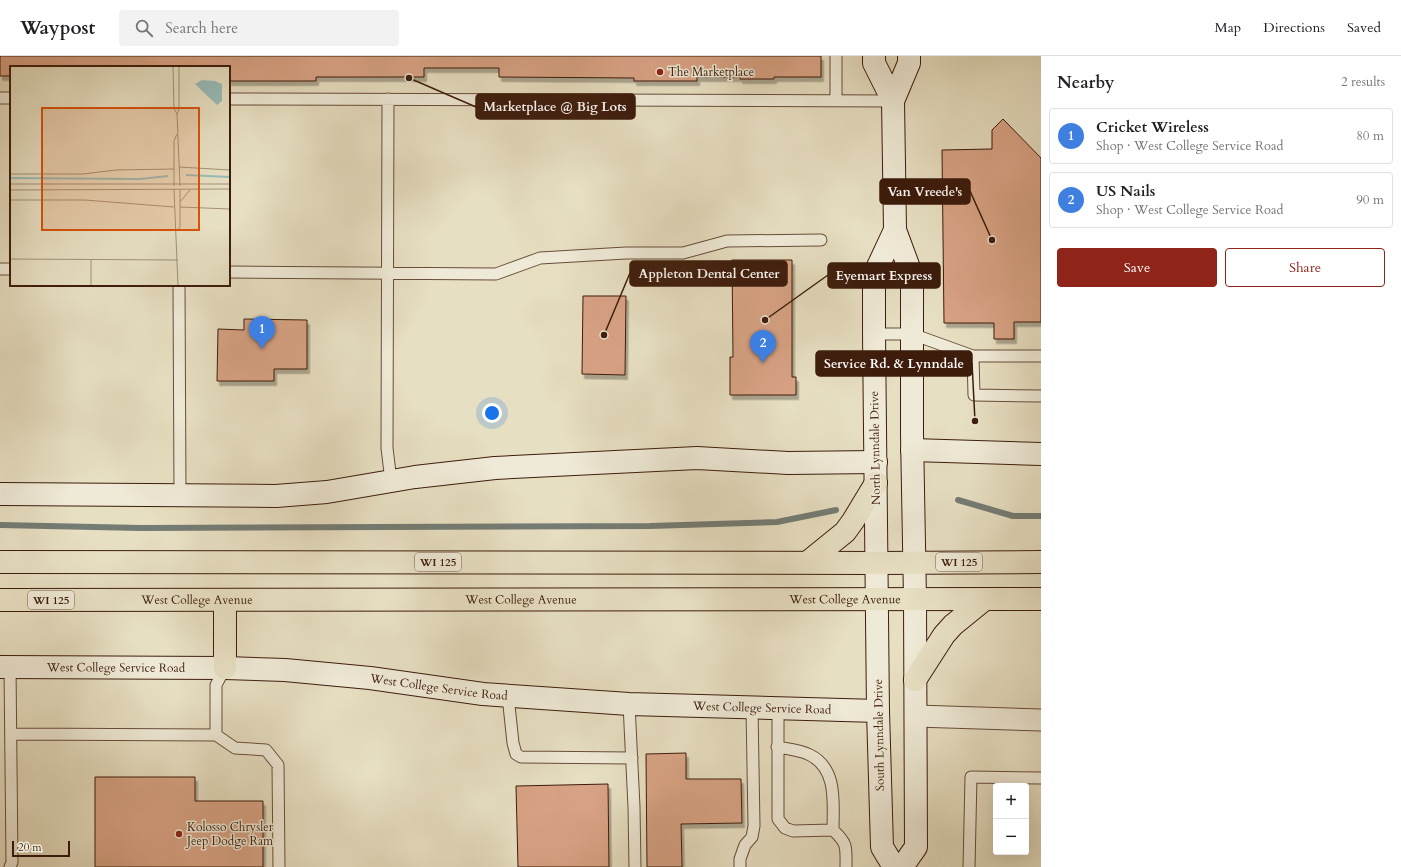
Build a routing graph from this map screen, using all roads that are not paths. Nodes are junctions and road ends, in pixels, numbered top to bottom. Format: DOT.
graph roads {
  1 [pos="836,56"];
  2 [pos="874,56"];
  3 [pos="909,56"];
  4 [pos="230,99"];
  5 [pos="388,99"];
  6 [pos="836,101"];
  7 [pos="893,101"];
  8 [pos="895,230"];
  9 [pos="821,240"];
  10 [pos="230,272"];
  11 [pos="387,274"];
  12 [pos="179,286"];
  13 [pos="874,334"];
  14 [pos="912,334"];
  15 [pos="973,356"];
  16 [pos="1041,356"];
  17 [pos="1041,396"];
  18 [pos="912,450"];
  19 [pos="1041,454"];
  20 [pos="876,473"];
  21 [pos="391,481"];
  22 [pos="0,494"];
  23 [pos="180,495"];
  24 [pos="0,562"];
  25 [pos="808,562"];
  26 [pos="1041,562"];
  27 [pos="876,563"];
  28 [pos="914,563"];
  29 [pos="876,598"];
  30 [pos="915,599"];
  31 [pos="985,599"];
  32 [pos="1041,599"];
  33 [pos="0,600"];
  34 [pos="225,600"];
  35 [pos="5,667"];
  36 [pos="225,668"];
  37 [pos="915,680"];
  38 [pos="508,696"];
  39 [pos="629,704"];
  40 [pos="752,708"];
  41 [pos="778,709"];
  42 [pos="878,712"];
  43 [pos="916,716"];
  44 [pos="1041,720"];
  45 [pos="11,734"];
  46 [pos="216,736"];
  47 [pos="777,747"];
  48 [pos="632,758"];
  49 [pos="1041,778"];
  50 [pos="832,830"];
  51 [pos="10,867"];
  52 [pos="279,867"];
  53 [pos="635,867"];
  54 [pos="740,867"];
  55 [pos="846,867"];
  56 [pos="894,867"];
  57 [pos="902,867"];
  58 [pos="969,867"];
  1 -- 6 [label="lane"];
  2 -- 7 [label="street, North Lynndale Drive"];
  3 -- 7 [label="street, North Lynndale Drive"];
  4 -- 5 [label="lane"];
  5 -- 6 [label="lane"];
  5 -- 11 [label="lane"];
  6 -- 7 [label="lane"];
  7 -- 8 [label="street, North Lynndale Drive"];
  8 -- 13 [label="street, North Lynndale Drive"];
  8 -- 14 [label="street, North Lynndale Drive"];
  9 -- 11 [label="lane"];
  10 -- 11 [label="lane"];
  11 -- 21 [label="lane"];
  12 -- 23 [label="lane"];
  13 -- 14 [label="lane"];
  13 -- 20 [label="street, North Lynndale Drive"];
  14 -- 15 [label="lane"];
  14 -- 18 [label="street, North Lynndale Drive"];
  15 -- 16 [label="lane"];
  15 -- 17 [label="lane"];
  18 -- 19 [label="street"];
  18 -- 28 [label="street, North Lynndale Drive"];
  20 -- 21 [label="street"];
  20 -- 25 [label="main road"];
  20 -- 27 [label="street, North Lynndale Drive"];
  21 -- 23 [label="street"];
  22 -- 23 [label="street"];
  24 -- 25 [label="main road, WI 125"];
  25 -- 27 [label="main road, WI 125"];
  26 -- 28 [label="main road, WI 125"];
  27 -- 28 [label="main road, WI 125"];
  27 -- 29 [label="street, North Lynndale Drive"];
  28 -- 30 [label="street, North Lynndale Drive"];
  29 -- 30 [label="main road, West College Avenue / WI 125"];
  29 -- 34 [label="main road, West College Avenue / WI 125"];
  29 -- 42 [label="street, South Lynndale Drive"];
  30 -- 31 [label="main road, West College Avenue / WI 125"];
  30 -- 37 [label="street"];
  31 -- 32 [label="main road, West College Avenue / WI 125"];
  31 -- 37 [label="main road"];
  33 -- 34 [label="main road, West College Avenue / WI 125"];
  34 -- 36 [label="main road"];
  35 -- 36 [label="street, West College Service Road"];
  35 -- 45 [label="lane"];
  36 -- 38 [label="street, West College Service Road"];
  36 -- 46 [label="lane"];
  37 -- 43 [label="street"];
  38 -- 39 [label="street, West College Service Road"];
  38 -- 48 [label="lane"];
  39 -- 40 [label="street, West College Service Road"];
  39 -- 48 [label="lane"];
  40 -- 41 [label="street, West College Service Road"];
  40 -- 54 [label="lane"];
  41 -- 42 [label="street, West College Service Road"];
  41 -- 47 [label="lane"];
  42 -- 56 [label="street, South Lynndale Drive"];
  43 -- 44 [label="street"];
  43 -- 57 [label="street"];
  45 -- 46 [label="lane"];
  45 -- 51 [label="lane"];
  46 -- 52 [label="lane"];
  47 -- 50 [label="lane"];
  47 -- 50 [label="lane"];
  48 -- 53 [label="lane"];
  49 -- 58 [label="lane"];
  50 -- 55 [label="lane"];
}
